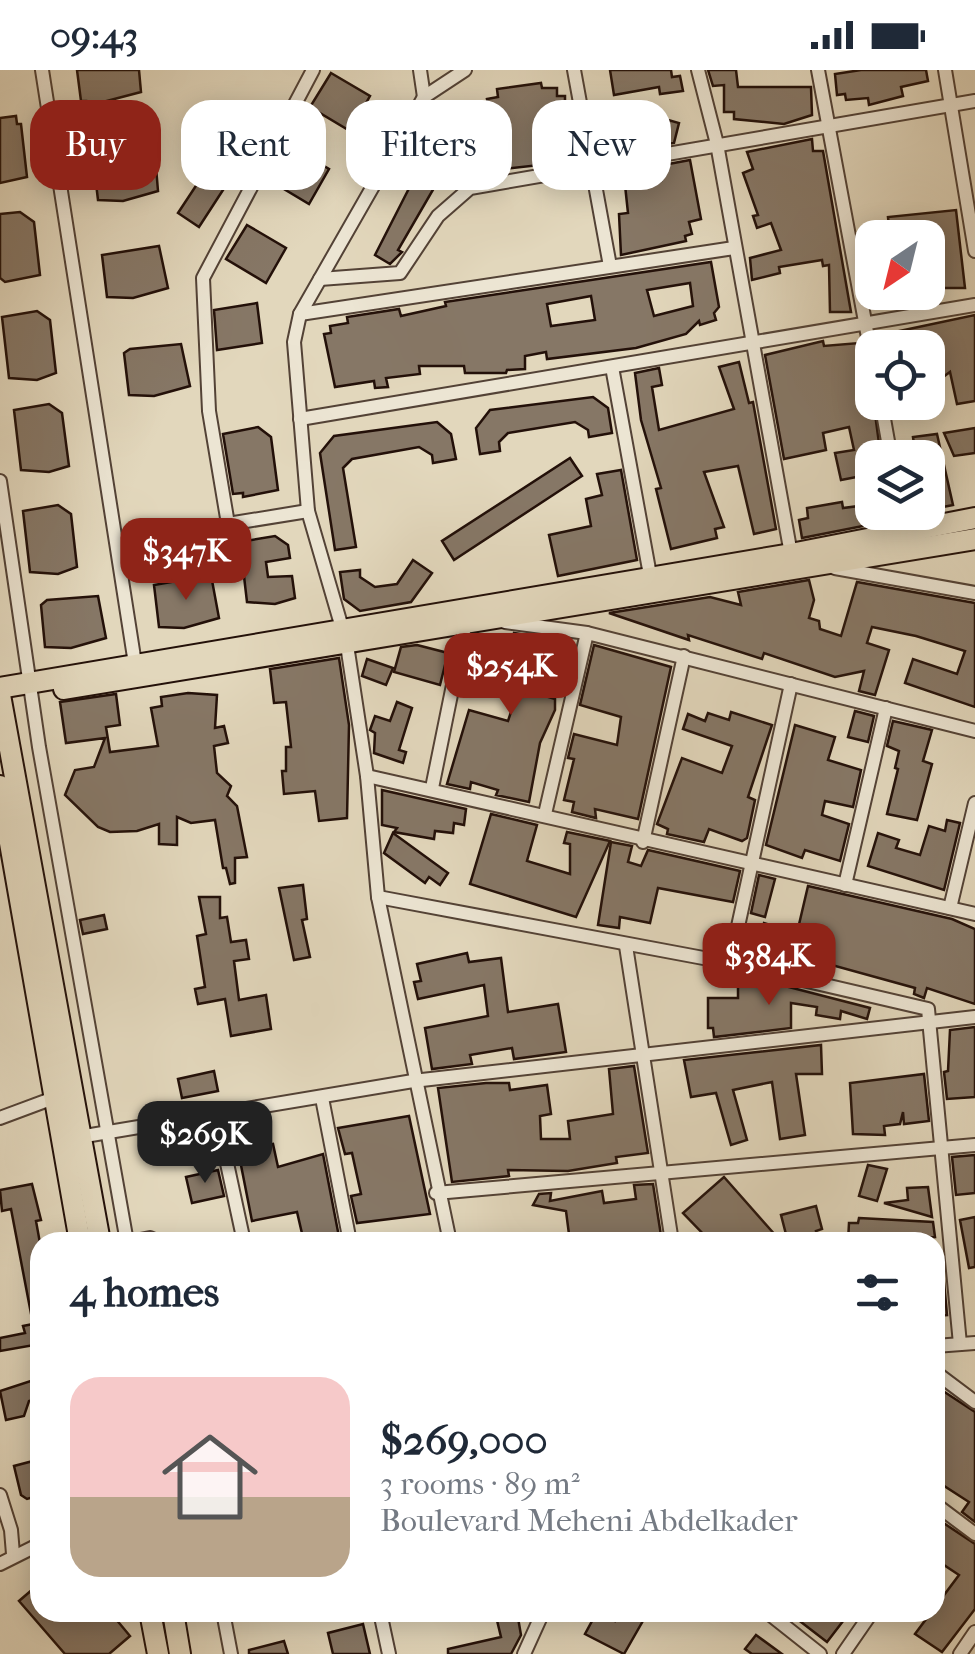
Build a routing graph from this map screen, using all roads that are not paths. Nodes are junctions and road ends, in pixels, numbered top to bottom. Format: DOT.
graph roads {
  1 [pos="42,70"];
  2 [pos="313,70"];
  3 [pos="420,70"];
  4 [pos="466,70"];
  5 [pos="574,70"];
  6 [pos="698,70"];
  7 [pos="818,70"];
  8 [pos="945,70"];
  9 [pos="424,97"];
  10 [pos="580,100"];
  11 [pos="975,102"];
  12 [pos="951,106"];
  13 [pos="829,128"];
  14 [pos="716,144"];
  15 [pos="671,152"];
  16 [pos="532,177"];
  17 [pos="596,190"];
  18 [pos="734,248"];
  19 [pos="975,250"];
  20 [pos="610,266"];
  21 [pos="320,279"];
  22 [pos="975,305"];
  23 [pos="300,314"];
  24 [pos="866,324"];
  25 [pos="867,330"];
  26 [pos="751,345"];
  27 [pos="612,367"];
  28 [pos="300,419"];
  29 [pos="0,482"];
  30 [pos="308,511"];
  31 [pos="975,518"];
  32 [pos="945,520"];
  33 [pos="876,530"];
  34 [pos="975,538"];
  35 [pos="791,554"];
  36 [pos="823,566"];
  37 [pos="650,576"];
  38 [pos="975,593"];
  39 [pos="498,620"];
  40 [pos="465,626"];
  41 [pos="586,633"];
  42 [pos="345,638"];
  43 [pos="684,656"];
  44 [pos="136,671"];
  45 [pos="791,684"];
  46 [pos="31,688"];
  47 [pos="0,697"];
  48 [pos="886,708"];
  49 [pos="975,731"];
  50 [pos="367,776"];
  51 [pos="0,786"];
  52 [pos="432,788"];
  53 [pos="975,803"];
  54 [pos="544,814"];
  55 [pos="642,842"];
  56 [pos="749,864"];
  57 [pos="844,885"];
  58 [pos="378,897"];
  59 [pos="950,908"];
  60 [pos="975,914"];
  61 [pos="626,946"];
  62 [pos="730,963"];
  63 [pos="975,1017"];
  64 [pos="931,1023"];
  65 [pos="641,1056"];
  66 [pos="413,1080"];
  67 [pos="62,1095"];
  68 [pos="322,1098"];
  69 [pos="217,1117"];
  70 [pos="0,1118"];
  71 [pos="109,1133"];
  72 [pos="79,1137"];
  73 [pos="975,1145"];
  74 [pos="942,1149"];
  75 [pos="663,1170"];
  76 [pos="436,1193"];
  77 [pos="79,1232"];
  78 [pos="98,1232"];
  79 [pos="126,1232"];
  80 [pos="242,1232"];
  81 [pos="348,1232"];
  82 [pos="447,1232"];
  83 [pos="671,1232"];
  84 [pos="942,1232"];
  85 [pos="945,1265"];
  86 [pos="975,1342"];
  87 [pos="960,1344"];
  88 [pos="945,1345"];
  89 [pos="945,1380"];
  90 [pos="975,1402"];
  91 [pos="0,1495"];
  92 [pos="945,1516"];
  93 [pos="975,1534"];
  94 [pos="0,1542"];
  95 [pos="30,1548"];
  96 [pos="13,1554"];
  97 [pos="0,1564"];
  98 [pos="152,1622"];
  99 [pos="175,1622"];
  100 [pos="225,1622"];
  101 [pos="382,1622"];
  102 [pos="538,1622"];
  103 [pos="780,1622"];
  104 [pos="865,1622"];
  105 [pos="975,1632"];
  106 [pos="158,1654"];
  107 [pos="180,1654"];
  108 [pos="230,1654"];
  109 [pos="389,1654"];
  110 [pos="524,1654"];
  111 [pos="820,1654"];
  112 [pos="843,1654"];
  113 [pos="960,1654"];
  1 -- 44 [label="street"];
  2 -- 30 [label="street"];
  3 -- 9 [label="street"];
  4 -- 9 [label="street"];
  5 -- 10 [label="street"];
  6 -- 14 [label="street"];
  7 -- 13 [label="street"];
  8 -- 12 [label="street"];
  9 -- 21 [label="street"];
  11 -- 12 [label="street"];
  12 -- 13 [label="street"];
  12 -- 19 [label="street"];
  13 -- 14 [label="street"];
  13 -- 24 [label="street"];
  14 -- 15 [label="street"];
  14 -- 18 [label="street"];
  16 -- 21 [label="street"];
  17 -- 20 [label="street"];
  18 -- 20 [label="street"];
  18 -- 26 [label="street"];
  20 -- 23 [label="street"];
  21 -- 23 [label="street"];
  22 -- 24 [label="street"];
  23 -- 28 [label="street"];
  24 -- 25 [label="street"];
  24 -- 26 [label="street"];
  26 -- 27 [label="street"];
  26 -- 35 [label="street"];
  27 -- 28 [label="street"];
  27 -- 37 [label="street"];
  28 -- 30 [label="street"];
  29 -- 46 [label="street"];
  30 -- 42 [label="street"];
  31 -- 32 [label="main road"];
  33 -- 35 [label="main road"];
  34 -- 36 [label="main road"];
  35 -- 37 [label="main road"];
  36 -- 38 [label="street"];
  36 -- 39 [label="main road"];
  37 -- 42 [label="main road"];
  39 -- 40 [label="main road"];
  39 -- 41 [label="street"];
  40 -- 42 [label="main road"];
  40 -- 52 [label="street"];
  41 -- 43 [label="street"];
  41 -- 54 [label="street"];
  42 -- 44 [label="main road"];
  42 -- 50 [label="street"];
  43 -- 45 [label="street"];
  43 -- 55 [label="street"];
  44 -- 46 [label="main road"];
  45 -- 48 [label="street"];
  45 -- 56 [label="street"];
  46 -- 47 [label="main road"];
  46 -- 71 [label="street"];
  47 -- 67 [label="main road"];
  48 -- 49 [label="street"];
  48 -- 57 [label="street"];
  50 -- 52 [label="street"];
  50 -- 58 [label="street"];
  51 -- 67 [label="main road"];
  52 -- 54 [label="street"];
  53 -- 59 [label="street"];
  54 -- 55 [label="street"];
  55 -- 56 [label="street"];
  56 -- 57 [label="street"];
  56 -- 62 [label="street"];
  57 -- 59 [label="street"];
  58 -- 61 [label="street"];
  58 -- 66 [label="street"];
  59 -- 60 [label="street"];
  61 -- 62 [label="street"];
  61 -- 65 [label="street"];
  62 -- 64 [label="street"];
  63 -- 64 [label="street"];
  64 -- 65 [label="street"];
  64 -- 74 [label="street"];
  65 -- 66 [label="street"];
  65 -- 75 [label="street"];
  66 -- 68 [label="street"];
  66 -- 76 [label="street"];
  67 -- 70 [label="street"];
  67 -- 72 [label="main road"];
  67 -- 77 [label="main road"];
  68 -- 69 [label="street"];
  68 -- 81 [label="street"];
  69 -- 71 [label="street"];
  69 -- 80 [label="street"];
  71 -- 72 [label="street"];
  71 -- 79 [label="street"];
  72 -- 78 [label="main road"];
  73 -- 74 [label="street"];
  74 -- 75 [label="street"];
  74 -- 84 [label="street"];
  75 -- 76 [label="street"];
  75 -- 83 [label="street"];
  76 -- 82 [label="street"];
  85 -- 87 [label="street"];
  86 -- 87 [label="street"];
  87 -- 88 [label="street"];
  89 -- 90 [label="street"];
  91 -- 96 [label="street"];
  92 -- 93 [label="street"];
  94 -- 96 [label="street"];
  95 -- 96 [label="street"];
  96 -- 97 [label="street"];
  98 -- 106 [label="main road"];
  99 -- 107 [label="main road"];
  100 -- 108 [label="street"];
  101 -- 109 [label="street"];
  102 -- 110 [label="street"];
  103 -- 111 [label="street"];
  104 -- 112 [label="street"];
  105 -- 113 [label="street"];
}
